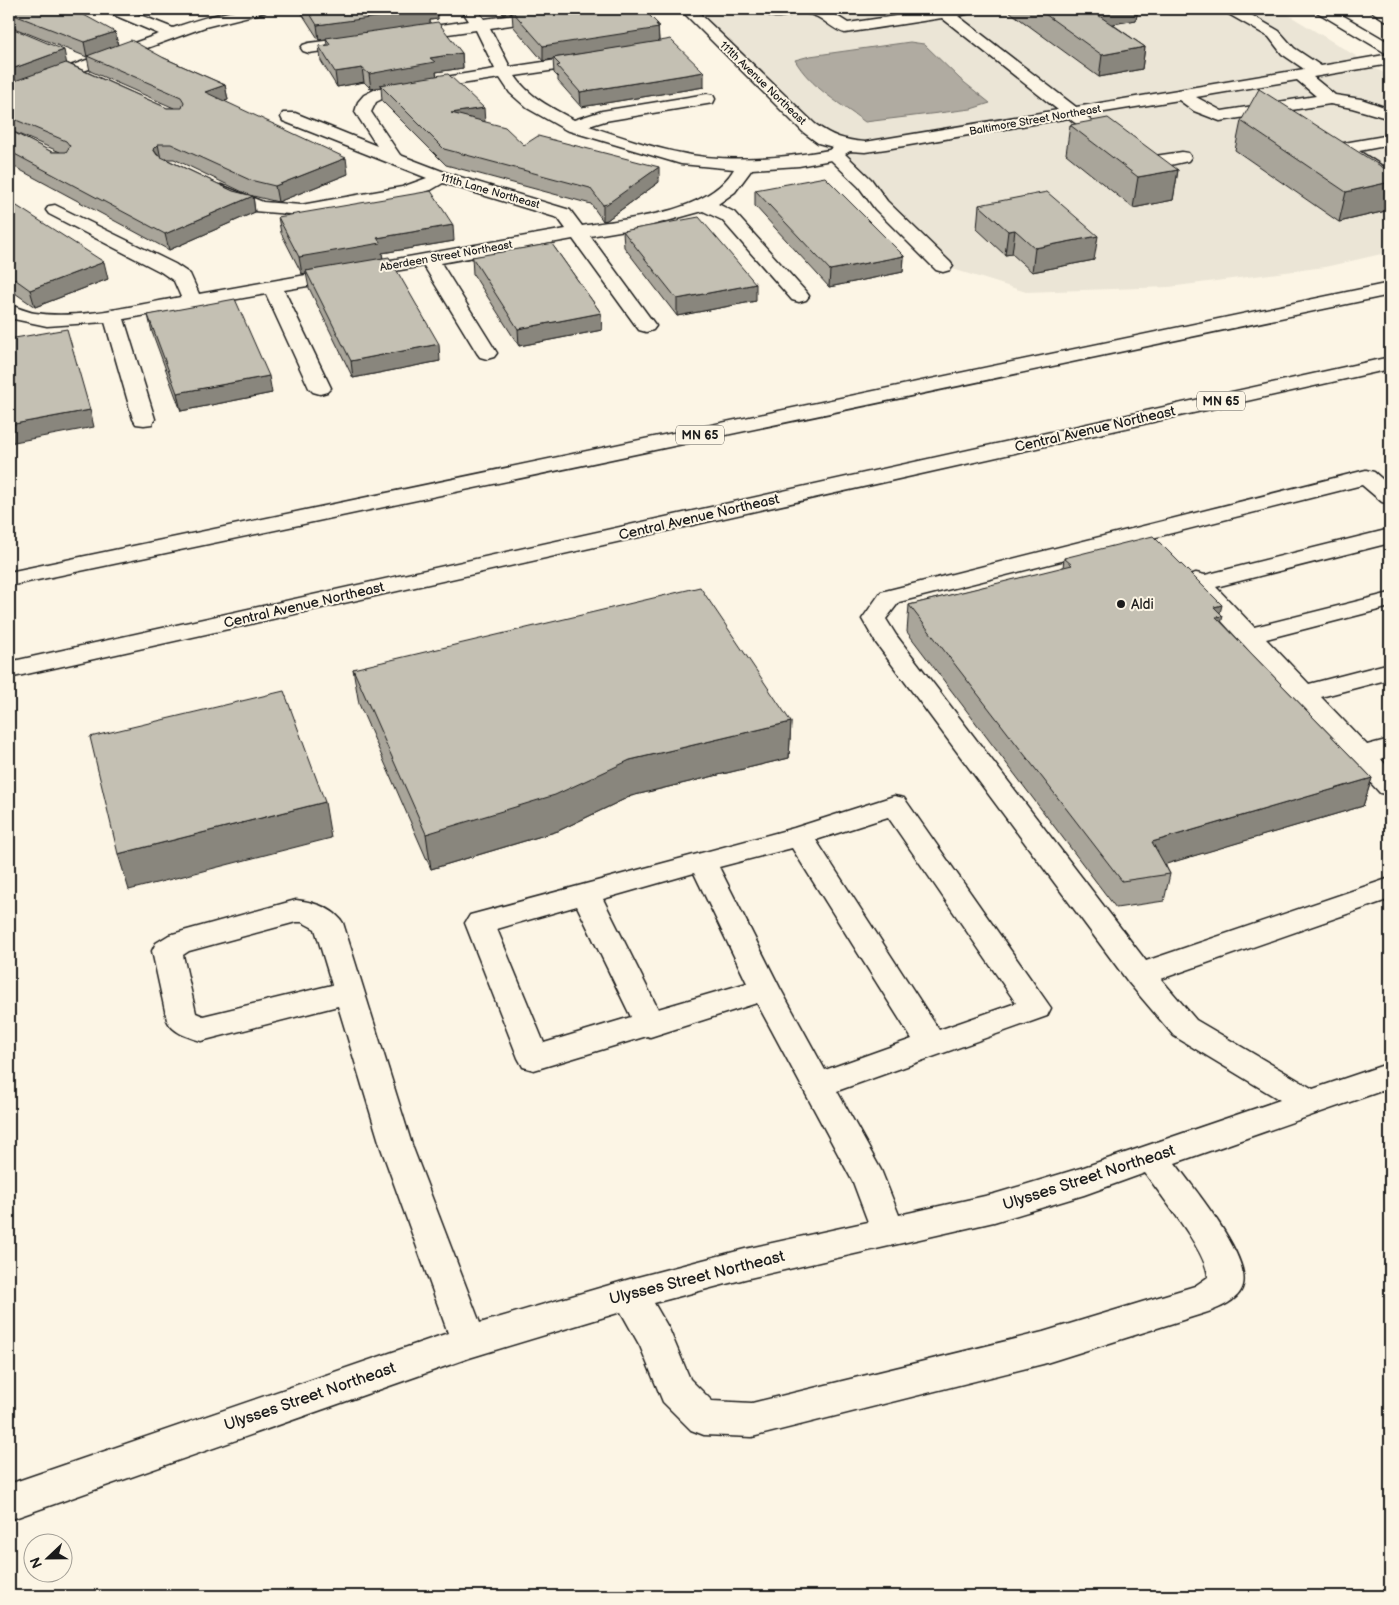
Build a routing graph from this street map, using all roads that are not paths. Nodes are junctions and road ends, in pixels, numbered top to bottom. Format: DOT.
graph roads {
  1 [pos="112,9"];
  2 [pos="260,9"];
  3 [pos="468,9"];
  4 [pos="588,9"];
  5 [pos="687,9"];
  6 [pos="770,9"];
  7 [pos="799,9"];
  8 [pos="804,9"];
  9 [pos="970,9"];
  10 [pos="1230,9"];
  11 [pos="1322,9"];
  12 [pos="1376,9"];
  13 [pos="945,13"];
  14 [pos="1390,17"];
  15 [pos="480,24"];
  16 [pos="173,34"];
  17 [pos="394,36"];
  18 [pos="376,39"];
  19 [pos="309,48"];
  20 [pos="1390,49"];
  21 [pos="609,57"];
  22 [pos="1390,59"];
  23 [pos="74,64"];
  24 [pos="1319,72"];
  25 [pos="505,74"];
  26 [pos="1301,75"];
  27 [pos="93,81"];
  28 [pos="9,93"];
  29 [pos="1183,95"];
  30 [pos="707,99"];
  31 [pos="1330,99"];
  32 [pos="1072,114"];
  33 [pos="1390,114"];
  34 [pos="289,117"];
  35 [pos="572,126"];
  36 [pos="1098,130"];
  37 [pos="1390,140"];
  38 [pos="1114,141"];
  39 [pos="840,149"];
  40 [pos="1182,157"];
  41 [pos="395,160"];
  42 [pos="746,164"];
  43 [pos="441,177"];
  44 [pos="1390,179"];
  45 [pos="208,184"];
  46 [pos="704,205"];
  47 [pos="55,210"];
  48 [pos="578,233"];
  49 [pos="429,258"];
  50 [pos="943,266"];
  51 [pos="273,286"];
  52 [pos="1390,289"];
  53 [pos="798,296"];
  54 [pos="192,301"];
  55 [pos="113,314"];
  56 [pos="13,318"];
  57 [pos="646,326"];
  58 [pos="487,354"];
  59 [pos="1390,363"];
  60 [pos="320,388"];
  61 [pos="144,419"];
  62 [pos="1390,497"];
  63 [pos="1148,532"];
  64 [pos="1390,536"];
  65 [pos="9,579"];
  66 [pos="1200,584"];
  67 [pos="1390,600"];
  68 [pos="1248,636"];
  69 [pos="9,670"];
  70 [pos="1390,670"];
  71 [pos="1304,694"];
  72 [pos="1390,748"];
  73 [pos="1361,756"];
  74 [pos="1390,786"];
  75 [pos="799,836"];
  76 [pos="702,861"];
  77 [pos="1390,888"];
  78 [pos="586,894"];
  79 [pos="1140,975"];
  80 [pos="764,989"];
  81 [pos="349,992"];
  82 [pos="650,1025"];
  83 [pos="932,1045"];
  84 [pos="1390,1075"];
  85 [pos="818,1085"];
  86 [pos="1311,1103"];
  87 [pos="1153,1158"];
  88 [pos="889,1233"];
  89 [pos="630,1294"];
  90 [pos="469,1342"];
  91 [pos="9,1502"];
  1 -- 16 [label="main road"];
  2 -- 16 [label="main road"];
  3 -- 15 [label="main road"];
  4 -- 15 [label="main road"];
  5 -- 39 [label="main road, 111th Avenue Northeast"];
  6 -- 7 [label="main road"];
  8 -- 13 [label="main road"];
  9 -- 13 [label="main road"];
  10 -- 24 [label="main road"];
  11 -- 20 [label="main road"];
  12 -- 14 [label="main road"];
  13 -- 32 [label="main road"];
  15 -- 17 [label="main road"];
  15 -- 25 [label="main road"];
  16 -- 23 [label="main road"];
  18 -- 19 [label="main road"];
  21 -- 25 [label="main road"];
  22 -- 24 [label="main road, Baltimore Street Northeast"];
  23 -- 27 [label="main road"];
  23 -- 28 [label="main road"];
  24 -- 26 [label="main road, Baltimore Street Northeast"];
  25 -- 35 [label="main road"];
  25 -- 41 [label="main road"];
  26 -- 29 [label="main road, Baltimore Street Northeast"];
  26 -- 31 [label="main road"];
  29 -- 31 [label="main road"];
  29 -- 32 [label="main road, Baltimore Street Northeast"];
  30 -- 35 [label="main road"];
  31 -- 33 [label="main road"];
  32 -- 36 [label="main road"];
  32 -- 39 [label="main road, Baltimore Street Northeast"];
  34 -- 41 [label="main road, 111th Lane Northeast"];
  35 -- 42 [label="main road, Baltimore Street Northeast"];
  37 -- 44 [label="main road"];
  38 -- 40 [label="main road"];
  39 -- 42 [label="main road, Baltimore Street Northeast"];
  39 -- 50 [label="main road"];
  41 -- 43 [label="main road, 111th Lane Northeast"];
  42 -- 46 [label="main road, Aberdeen Street Northeast"];
  43 -- 45 [label="main road"];
  43 -- 48 [label="main road, 111th Lane Northeast"];
  46 -- 48 [label="main road, Aberdeen Street Northeast"];
  46 -- 53 [label="main road"];
  47 -- 54 [label="main road"];
  48 -- 49 [label="main road, Aberdeen Street Northeast"];
  48 -- 57 [label="main road, 111th Lane Northeast"];
  49 -- 51 [label="main road, Aberdeen Street Northeast"];
  49 -- 58 [label="main road"];
  51 -- 54 [label="main road, Aberdeen Street Northeast"];
  51 -- 60 [label="main road"];
  52 -- 65 [label="main road, MN 65"];
  54 -- 55 [label="main road, Aberdeen Street Northeast"];
  55 -- 56 [label="main road, Aberdeen Street Northeast"];
  55 -- 61 [label="main road"];
  59 -- 69 [label="main road, Central Avenue Northeast / MN 65"];
  62 -- 63 [label="main road"];
  63 -- 66 [label="main road"];
  63 -- 79 [label="main road"];
  64 -- 66 [label="main road"];
  66 -- 68 [label="main road"];
  67 -- 68 [label="main road"];
  68 -- 71 [label="main road"];
  70 -- 71 [label="main road"];
  71 -- 73 [label="main road"];
  72 -- 73 [label="main road"];
  73 -- 74 [label="main road"];
  75 -- 76 [label="main road"];
  75 -- 83 [label="main road"];
  75 -- 83 [label="main road"];
  76 -- 78 [label="main road"];
  76 -- 80 [label="main road"];
  77 -- 79 [label="main road"];
  78 -- 82 [label="main road"];
  78 -- 82 [label="main road"];
  79 -- 86 [label="main road"];
  80 -- 82 [label="main road"];
  80 -- 85 [label="main road"];
  81 -- 81 [label="main road"];
  81 -- 90 [label="main road"];
  83 -- 85 [label="main road"];
  84 -- 86 [label="main road, Ulysses Street Northeast"];
  85 -- 88 [label="main road"];
  86 -- 87 [label="main road, Ulysses Street Northeast"];
  87 -- 88 [label="main road, Ulysses Street Northeast"];
  87 -- 89 [label="main road"];
  88 -- 89 [label="main road, Ulysses Street Northeast"];
  89 -- 90 [label="main road, Ulysses Street Northeast"];
  90 -- 91 [label="main road, Ulysses Street Northeast"];
}
